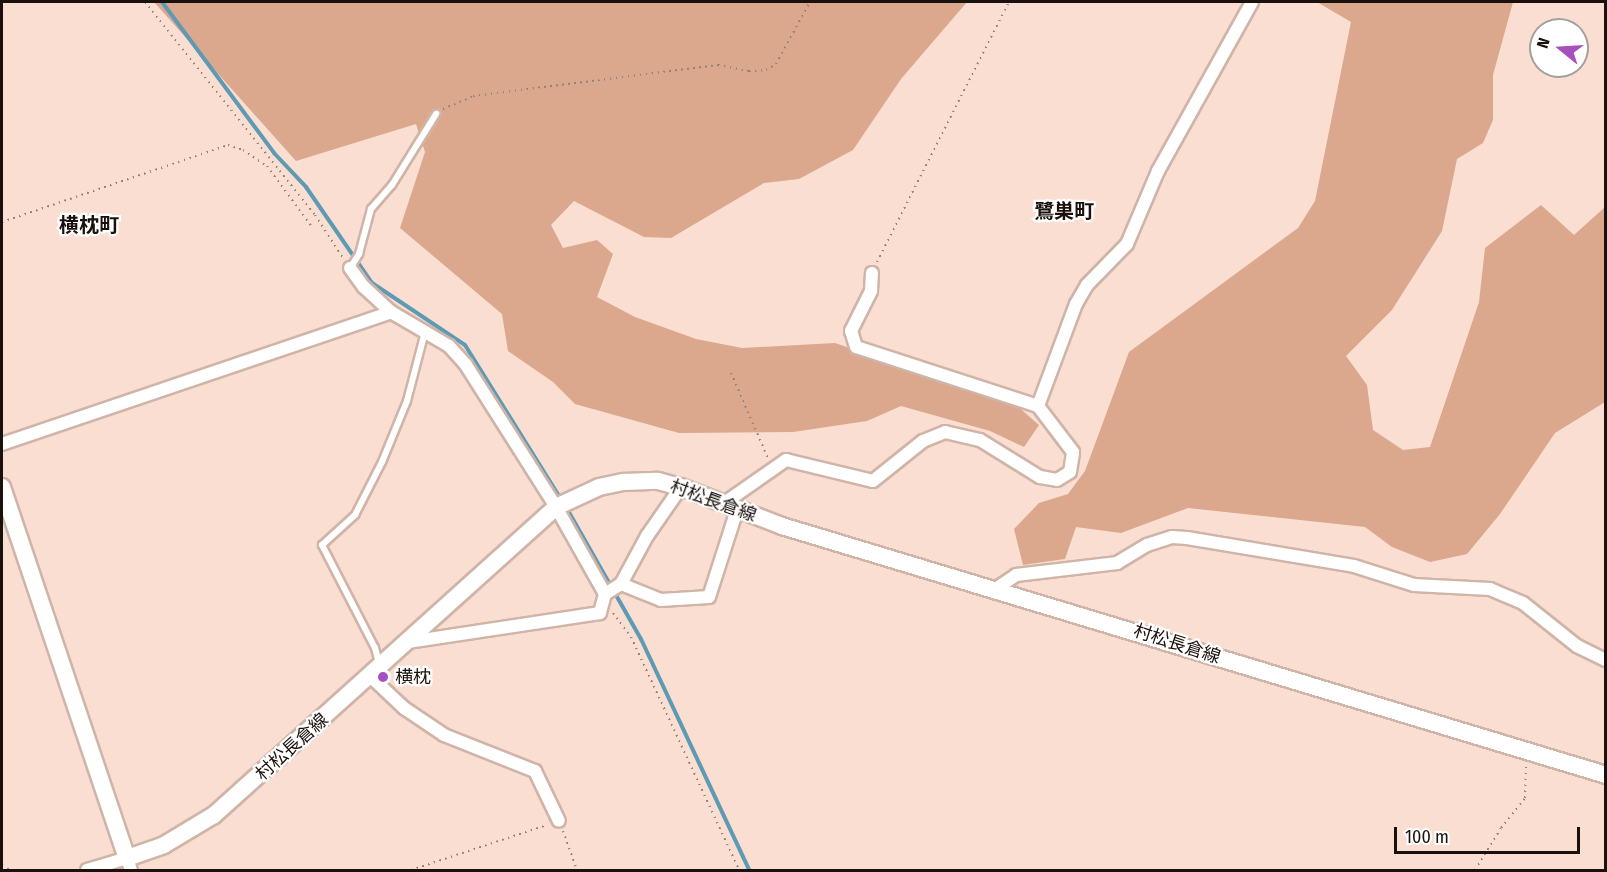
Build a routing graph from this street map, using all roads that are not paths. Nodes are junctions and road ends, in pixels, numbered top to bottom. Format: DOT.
graph roads {
  1 [pos="1252,2"];
  2 [pos="436,114"];
  3 [pos="350,268"];
  4 [pos="872,273"];
  5 [pos="390,312"];
  6 [pos="425,332"];
  7 [pos="1038,406"];
  8 [pos="2,444"];
  9 [pos="2,487"];
  10 [pos="681,487"];
  11 [pos="556,507"];
  12 [pos="730,507"];
  13 [pos="621,584"];
  14 [pos="997,588"];
  15 [pos="604,594"];
  16 [pos="409,642"];
  17 [pos="1605,660"];
  18 [pos="375,671"];
  19 [pos="1605,775"];
  20 [pos="559,821"];
  21 [pos="129,864"];
  22 [pos="87,870"];
  1 -- 7 [label="street"];
  2 -- 3 [label="lane"];
  3 -- 5 [label="street"];
  4 -- 7 [label="street"];
  5 -- 6 [label="street"];
  5 -- 8 [label="street"];
  6 -- 11 [label="street"];
  6 -- 18 [label="lane"];
  7 -- 12 [label="street"];
  9 -- 21 [label="main road"];
  10 -- 11 [label="main road, 村松長倉線"];
  10 -- 12 [label="main road, 村松長倉線"];
  10 -- 13 [label="street"];
  11 -- 15 [label="street"];
  11 -- 16 [label="main road, 村松長倉線"];
  12 -- 13 [label="street"];
  12 -- 14 [label="main road, 村松長倉線"];
  13 -- 15 [label="street"];
  14 -- 17 [label="street"];
  14 -- 19 [label="main road, 村松長倉線"];
  15 -- 16 [label="street"];
  16 -- 18 [label="main road, 村松長倉線"];
  18 -- 20 [label="street"];
  18 -- 21 [label="main road, 村松長倉線"];
  21 -- 22 [label="street"];
}
